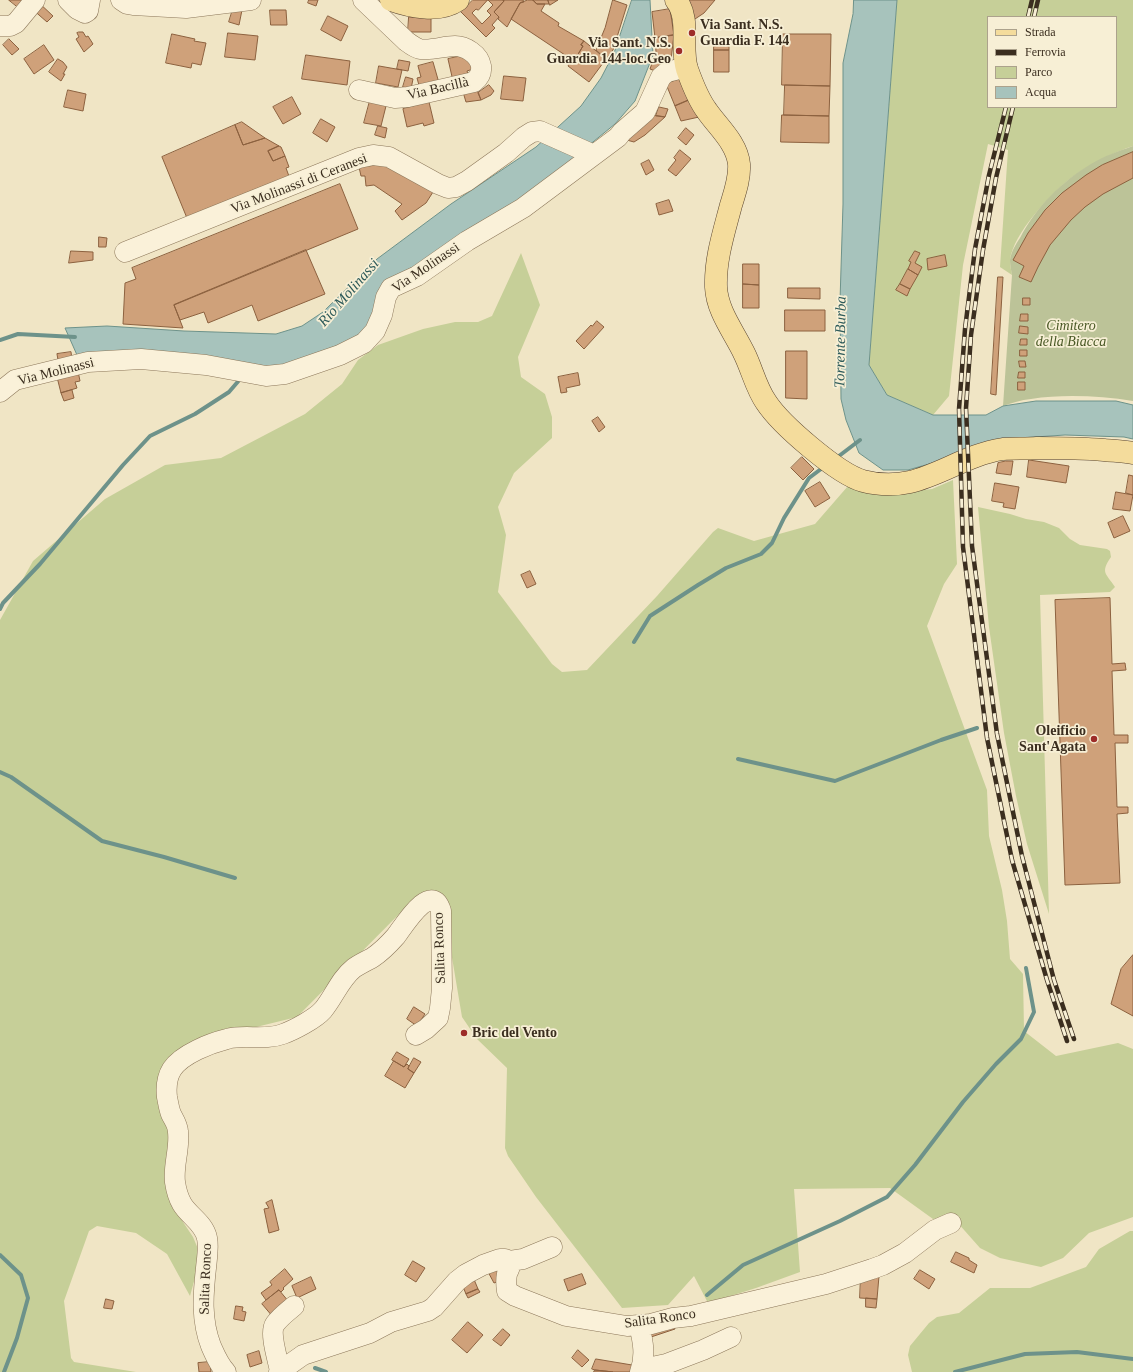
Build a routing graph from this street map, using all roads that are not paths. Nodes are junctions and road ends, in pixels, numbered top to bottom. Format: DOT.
graph roads {
  1 [pos="35,0"];
  2 [pos="68,0"];
  3 [pos="90,0"];
  4 [pos="121,0"];
  5 [pos="251,0"];
  6 [pos="363,0"];
  7 [pos="391,0"];
  8 [pos="458,0"];
  9 [pos="676,0"];
  10 [pos="0,26"];
  11 [pos="687,67"];
  12 [pos="359,90"];
  13 [pos="590,153"];
  14 [pos="125,252"];
  15 [pos="0,392"];
  16 [pos="1133,453"];
  17 [pos="416,1035"];
  18 [pos="951,1223"];
  19 [pos="552,1247"];
  20 [pos="510,1261"];
  21 [pos="294,1306"];
  22 [pos="639,1325"];
  23 [pos="732,1337"];
  24 [pos="641,1369"];
  25 [pos="226,1372"];
  26 [pos="280,1372"];
  1 -- 10 [label="street"];
  2 -- 3 [label="street"];
  4 -- 5 [label="street"];
  6 -- 12 [label="street, Via Bacillà"];
  7 -- 8 [label="main road"];
  9 -- 11 [label="main road"];
  11 -- 13 [label="street, Via Molinassi"];
  11 -- 16 [label="main road"];
  13 -- 14 [label="street, Via Molinassi di Ceranesi"];
  13 -- 15 [label="street, Via Molinassi"];
  17 -- 25 [label="street, Salita Ronco"];
  18 -- 22 [label="street, Salita Ronco"];
  19 -- 20 [label="street"];
  20 -- 22 [label="street, Salita Ronco"];
  20 -- 26 [label="street"];
  21 -- 26 [label="street"];
  22 -- 24 [label="street"];
  23 -- 24 [label="street"];
}
